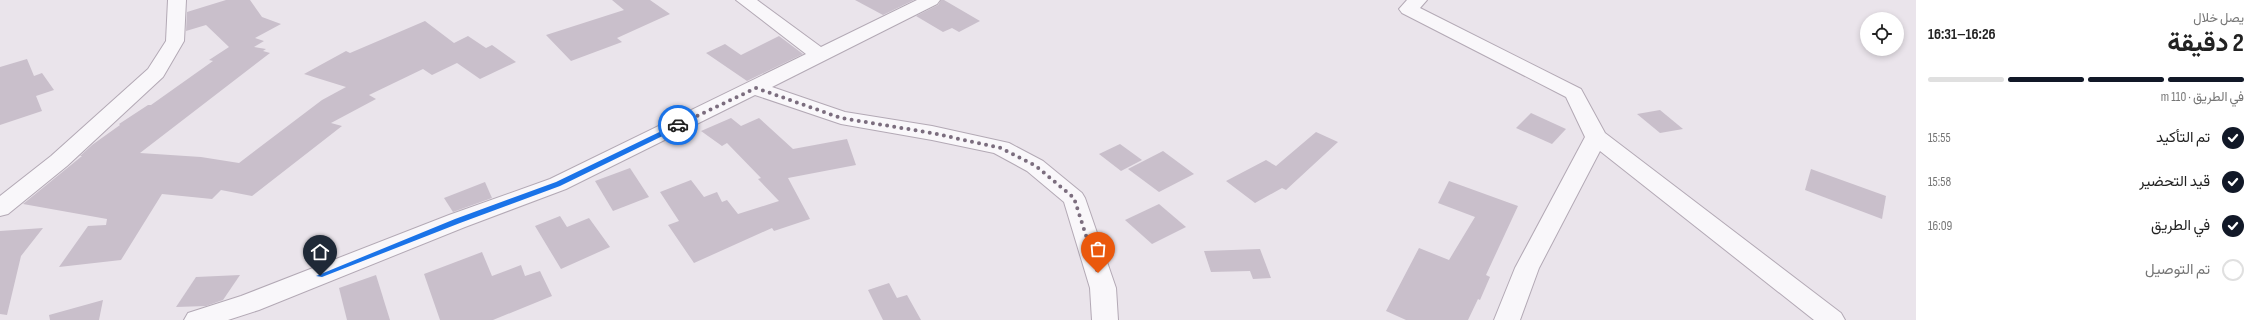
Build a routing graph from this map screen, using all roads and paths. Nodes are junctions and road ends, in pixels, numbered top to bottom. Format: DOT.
graph roads {
  1 [pos="177,0"];
  2 [pos="745,0"];
  3 [pos="931,0"];
  4 [pos="1418,0"];
  5 [pos="821,56"];
  6 [pos="756,88"];
  7 [pos="1596,137"];
  8 [pos="0,208"];
  9 [pos="198,320"];
  10 [pos="1105,320"];
  11 [pos="1507,320"];
  12 [pos="1832,320"];
  1 -- 8 [label="street"];
  2 -- 5 [label="street"];
  3 -- 5 [label="street"];
  4 -- 7 [label="street"];
  5 -- 6 [label="street"];
  6 -- 9 [label="street"];
  6 -- 10 [label="street"];
  7 -- 11 [label="street"];
  7 -- 12 [label="street"];
}
